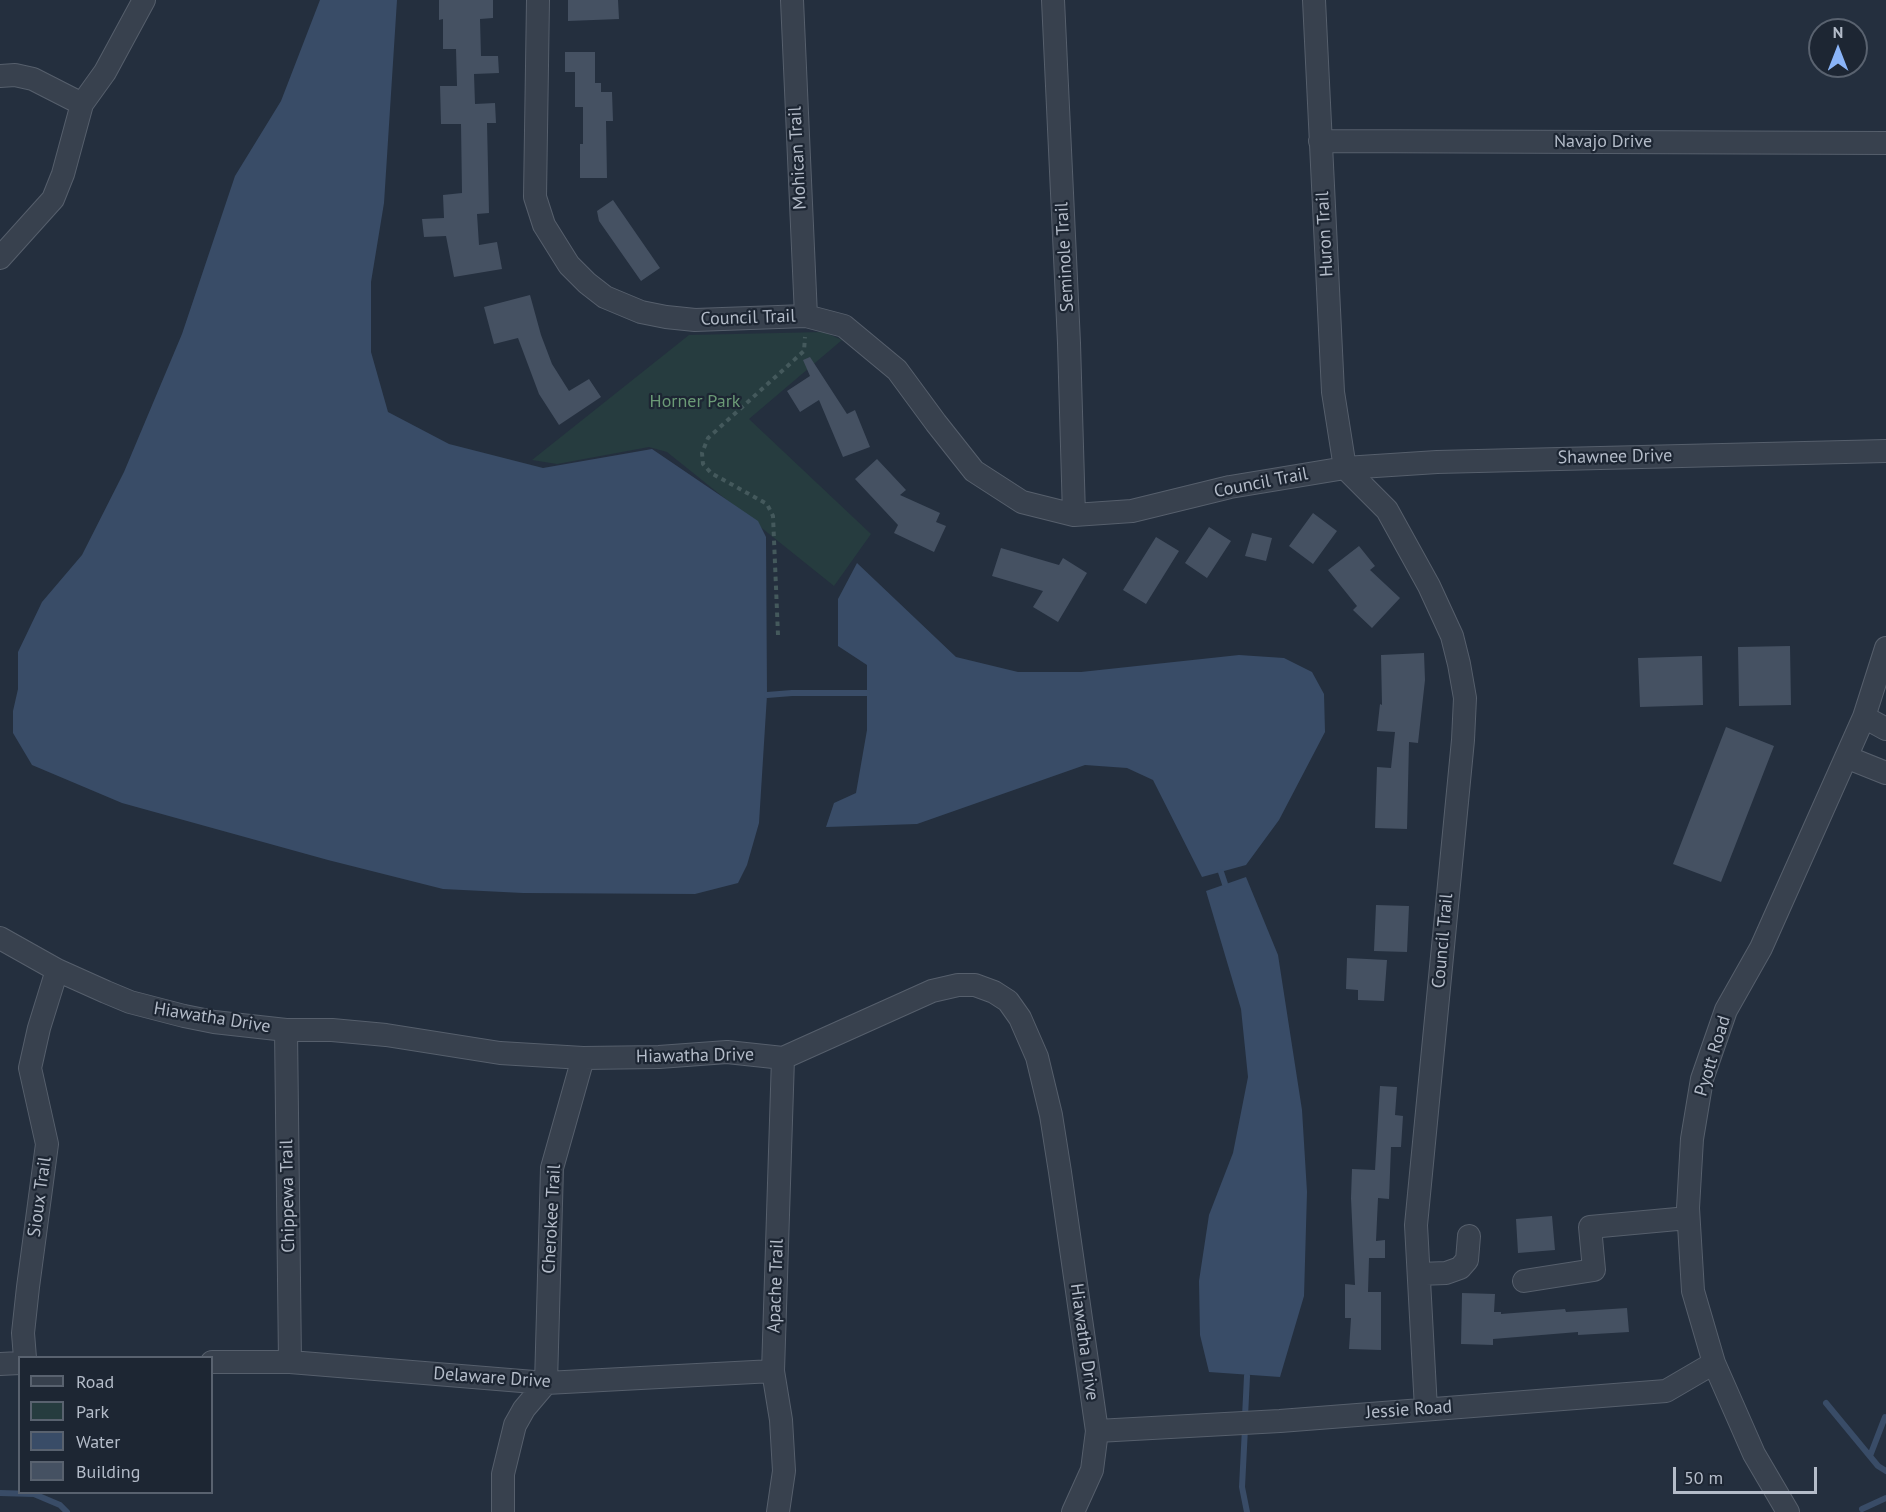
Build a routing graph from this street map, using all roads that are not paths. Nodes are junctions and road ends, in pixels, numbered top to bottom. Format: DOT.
graph roads {
  1 [pos="144,0"];
  2 [pos="538,0"];
  3 [pos="792,0"];
  4 [pos="1053,0"];
  5 [pos="1314,0"];
  6 [pos="0,76"];
  7 [pos="82,104"];
  8 [pos="1320,141"];
  9 [pos="1886,143"];
  10 [pos="0,258"];
  11 [pos="806,316"];
  12 [pos="1886,451"];
  13 [pos="1345,468"];
  14 [pos="1074,515"];
  15 [pos="1886,648"];
  16 [pos="1864,717"];
  17 [pos="1886,729"];
  18 [pos="1846,757"];
  19 [pos="1886,773"];
  20 [pos="0,938"];
  21 [pos="57,970"];
  22 [pos="286,1030"];
  23 [pos="583,1058"];
  24 [pos="783,1058"];
  25 [pos="1688,1218"];
  26 [pos="1469,1236"];
  27 [pos="1419,1274"];
  28 [pos="1524,1281"];
  29 [pos="25,1356"];
  30 [pos="213,1362"];
  31 [pos="290,1362"];
  32 [pos="18,1363"];
  33 [pos="1714,1363"];
  34 [pos="0,1364"];
  35 [pos="773,1371"];
  36 [pos="546,1383"];
  37 [pos="1426,1409"];
  38 [pos="1097,1431"];
  39 [pos="503,1512"];
  40 [pos="778,1512"];
  41 [pos="1073,1512"];
  42 [pos="1788,1512"];
  1 -- 7 [label="street"];
  2 -- 11 [label="street, Council Trail"];
  3 -- 11 [label="street, Mohican Trail"];
  4 -- 14 [label="street, Seminole Trail"];
  5 -- 8 [label="street, Huron Trail"];
  6 -- 7 [label="street"];
  7 -- 10 [label="street"];
  8 -- 9 [label="street, Navajo Drive"];
  8 -- 13 [label="street, Huron Trail"];
  11 -- 14 [label="street, Council Trail"];
  12 -- 13 [label="street, Shawnee Drive"];
  13 -- 14 [label="street, Council Trail"];
  13 -- 27 [label="street, Council Trail"];
  15 -- 16 [label="street, Pyott Road"];
  16 -- 17 [label="street"];
  16 -- 18 [label="street, Pyott Road"];
  18 -- 19 [label="street"];
  18 -- 25 [label="street, Pyott Road"];
  20 -- 21 [label="street, Hiawatha Drive"];
  21 -- 22 [label="street, Hiawatha Drive"];
  21 -- 29 [label="street, Sioux Trail"];
  22 -- 23 [label="street, Hiawatha Drive"];
  22 -- 31 [label="street, Chippewa Trail"];
  23 -- 24 [label="street, Hiawatha Drive"];
  23 -- 36 [label="street, Cherokee Trail"];
  24 -- 35 [label="street, Apache Trail"];
  24 -- 38 [label="street, Hiawatha Drive"];
  25 -- 28 [label="street"];
  25 -- 33 [label="street, Pyott Road"];
  26 -- 27 [label="street"];
  27 -- 37 [label="street, Council Trail"];
  30 -- 31 [label="street, Delaware Drive"];
  31 -- 36 [label="street, Delaware Drive"];
  32 -- 34 [label="street"];
  33 -- 37 [label="street, Jessie Road"];
  33 -- 42 [label="street, Pyott Road"];
  35 -- 36 [label="street, Delaware Drive"];
  35 -- 40 [label="street, Apache Trail"];
  36 -- 39 [label="street"];
  37 -- 38 [label="street, Jessie Road"];
  38 -- 41 [label="street, Hiawatha Drive"];
}
